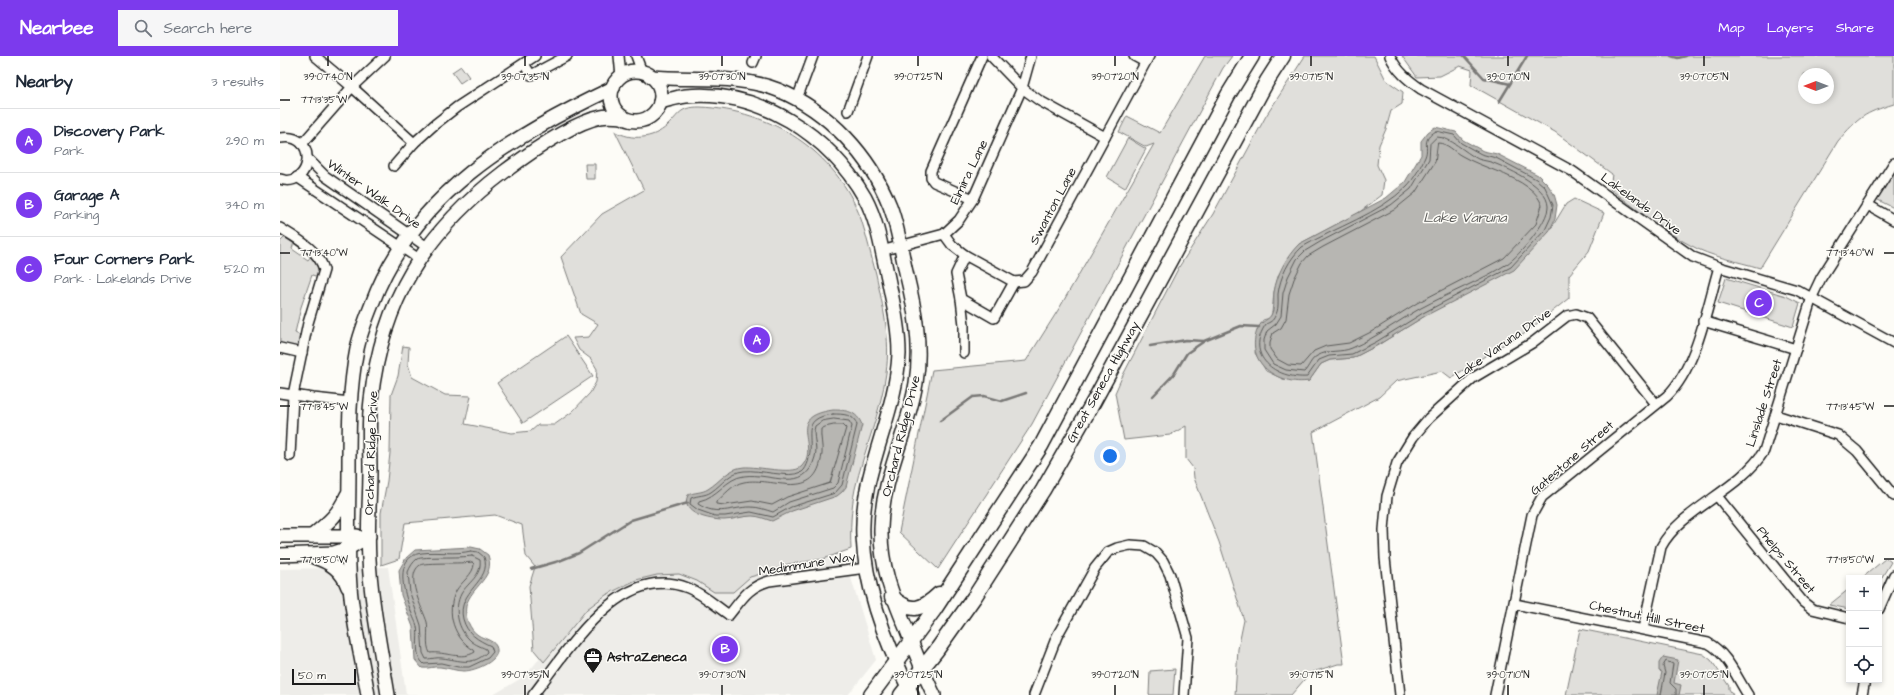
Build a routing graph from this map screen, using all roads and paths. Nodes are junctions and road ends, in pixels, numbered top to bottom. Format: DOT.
graph roads {
  1 [pos="315,56"];
  2 [pos="385,56"];
  3 [pos="535,56"];
  4 [pos="567,56"];
  5 [pos="619,56"];
  6 [pos="636,56"];
  7 [pos="812,56"];
  8 [pos="868,56"];
  9 [pos="982,56"];
  10 [pos="991,56"];
  11 [pos="1031,56"];
  12 [pos="1134,56"];
  13 [pos="1252,56"];
  14 [pos="1283,56"];
  15 [pos="1390,56"];
  16 [pos="1147,59"];
  17 [pos="524,64"];
  18 [pos="647,74"];
  19 [pos="621,77"];
  20 [pos="352,86"];
  21 [pos="613,88"];
  22 [pos="1022,88"];
  23 [pos="797,99"];
  24 [pos="660,102"];
  25 [pos="848,111"];
  26 [pos="622,117"];
  27 [pos="1105,137"];
  28 [pos="280,138"];
  29 [pos="414,143"];
  30 [pos="302,144"];
  31 [pos="308,159"];
  32 [pos="1894,163"];
  33 [pos="394,166"];
  34 [pos="297,177"];
  35 [pos="280,179"];
  36 [pos="973,199"];
  37 [pos="1868,205"];
  38 [pos="1894,220"];
  39 [pos="281,231"];
  40 [pos="944,234"];
  41 [pos="410,236"];
  42 [pos="900,246"];
  43 [pos="427,247"];
  44 [pos="401,248"];
  45 [pos="882,251"];
  46 [pos="965,255"];
  47 [pos="419,259"];
  48 [pos="1719,268"];
  49 [pos="1014,282"];
  50 [pos="1812,297"];
  51 [pos="961,299"];
  52 [pos="1703,321"];
  53 [pos="1894,343"];
  54 [pos="280,348"];
  55 [pos="1796,349"];
  56 [pos="302,353"];
  57 [pos="964,353"];
  58 [pos="280,393"];
  59 [pos="293,395"];
  60 [pos="350,402"];
  61 [pos="1656,404"];
  62 [pos="1776,415"];
  63 [pos="290,456"];
  64 [pos="349,492"];
  65 [pos="1717,496"];
  66 [pos="1894,496"];
  67 [pos="280,536"];
  68 [pos="312,536"];
  69 [pos="369,536"];
  70 [pos="349,542"];
  71 [pos="280,556"];
  72 [pos="308,556"];
  73 [pos="967,562"];
  74 [pos="866,568"];
  75 [pos="1894,575"];
  76 [pos="892,597"];
  77 [pos="351,598"];
  78 [pos="1882,602"];
  79 [pos="1515,604"];
  80 [pos="1846,617"];
  81 [pos="1643,629"];
  82 [pos="911,642"];
  83 [pos="896,663"];
  84 [pos="921,668"];
  85 [pos="1864,683"];
  86 [pos="907,692"];
  87 [pos="368,695"];
  88 [pos="388,695"];
  89 [pos="533,695"];
  90 [pos="871,695"];
  91 [pos="934,695"];
  92 [pos="1034,695"];
  93 [pos="1184,695"];
  94 [pos="1400,695"];
  95 [pos="1495,695"];
  96 [pos="1748,695"];
  97 [pos="1862,695"];
  1 -- 20 [label="street"];
  2 -- 20 [label="street"];
  3 -- 17 [label="street"];
  4 -- 17 [label="street"];
  5 -- 19 [label="street"];
  6 -- 18 [label="street"];
  7 -- 23 [label="street"];
  8 -- 25 [label="street"];
  9 -- 36 [label="street"];
  10 -- 22 [label="street"];
  11 -- 22 [label="street, Elmira Lane"];
  12 -- 16 [label="street"];
  13 -- 73 [label="main road, Great Seneca Highway"];
  14 -- 84 [label="main road, Great Seneca Highway"];
  15 -- 48 [label="street, Lakelands Drive"];
  16 -- 27 [label="street, Swanton Lane"];
  17 -- 29 [label="street"];
  18 -- 19 [label="street"];
  18 -- 23 [label="street, Orchard Ridge Drive"];
  18 -- 24 [label="street"];
  19 -- 21 [label="street"];
  20 -- 29 [label="street"];
  20 -- 30 [label="street"];
  21 -- 26 [label="street"];
  21 -- 41 [label="street, Orchard Ridge Drive"];
  22 -- 27 [label="street"];
  22 -- 36 [label="street, Elmira Lane"];
  23 -- 42 [label="street, Orchard Ridge Drive"];
  24 -- 26 [label="street"];
  24 -- 45 [label="street, Orchard Ridge Drive"];
  26 -- 43 [label="street, Orchard Ridge Drive"];
  27 -- 49 [label="street, Swanton Lane"];
  28 -- 30 [label="street"];
  29 -- 33 [label="street"];
  30 -- 31 [label="street"];
  31 -- 34 [label="street"];
  31 -- 41 [label="street, Winter Walk Drive"];
  32 -- 37 [label="street, Linslade Street"];
  34 -- 35 [label="street"];
  34 -- 44 [label="street"];
  36 -- 40 [label="street, Elmira Lane"];
  37 -- 38 [label="street"];
  37 -- 50 [label="street, Linslade Street"];
  39 -- 56 [label="street"];
  40 -- 42 [label="street, Elmira Lane"];
  40 -- 46 [label="street"];
  41 -- 43 [label="street, Winter Walk Drive"];
  41 -- 44 [label="street, Orchard Ridge Drive"];
  42 -- 45 [label="street, Elmira Lane"];
  42 -- 76 [label="street, Orchard Ridge Drive"];
  43 -- 47 [label="street, Orchard Ridge Drive"];
  44 -- 47 [label="street"];
  44 -- 60 [label="street, Orchard Ridge Drive"];
  45 -- 74 [label="street, Orchard Ridge Drive"];
  46 -- 49 [label="street"];
  46 -- 51 [label="street"];
  47 -- 69 [label="street, Orchard Ridge Drive"];
  48 -- 50 [label="street, Lakelands Drive"];
  48 -- 52 [label="street, Gatestone Street"];
  49 -- 51 [label="street"];
  50 -- 53 [label="street, Lakelands Drive"];
  50 -- 55 [label="street, Linslade Street"];
  51 -- 57 [label="street"];
  52 -- 55 [label="street"];
  52 -- 61 [label="street, Gatestone Street"];
  54 -- 56 [label="street"];
  55 -- 62 [label="street, Linslade Street"];
  56 -- 59 [label="street"];
  58 -- 59 [label="street"];
  59 -- 60 [label="street"];
  59 -- 63 [label="street"];
  60 -- 64 [label="street, Orchard Ridge Drive"];
  61 -- 79 [label="street, Gatestone Street"];
  61 -- 94 [label="street, Lake Varuna Drive"];
  62 -- 65 [label="street, Linslade Street"];
  62 -- 66 [label="street"];
  64 -- 68 [label="street"];
  64 -- 70 [label="street, Orchard Ridge Drive"];
  65 -- 80 [label="street, Phelps Street"];
  65 -- 81 [label="street, Linslade Street"];
  67 -- 68 [label="street"];
  68 -- 70 [label="street"];
  69 -- 70 [label="street"];
  69 -- 88 [label="street, Orchard Ridge Drive"];
  70 -- 72 [label="street"];
  70 -- 77 [label="street, Orchard Ridge Drive"];
  71 -- 72 [label="street"];
  72 -- 77 [label="street"];
  73 -- 76 [label="main road"];
  73 -- 82 [label="main road, Great Seneca Highway"];
  74 -- 83 [label="street, Orchard Ridge Drive"];
  74 -- 89 [label="street, Medimmune Way"];
  75 -- 78 [label="street"];
  76 -- 82 [label="street, Orchard Ridge Drive"];
  77 -- 87 [label="street, Orchard Ridge Drive"];
  79 -- 81 [label="street, Chestnut Hill Street"];
  79 -- 95 [label="street, Gatestone Street"];
  81 -- 96 [label="street, Chestnut Hill Street"];
  82 -- 83 [label="main road, Great Seneca Highway"];
  82 -- 84 [label="street, Orchard Ridge Drive"];
  83 -- 86 [label="street, Orchard Ridge Drive"];
  83 -- 90 [label="main road, Great Seneca Highway"];
  84 -- 86 [label="main road, Great Seneca Highway"];
  84 -- 91 [label="street, Orchard Ridge Drive"];
  85 -- 97 [label="street"];
  92 -- 93 [label="street"];
}
